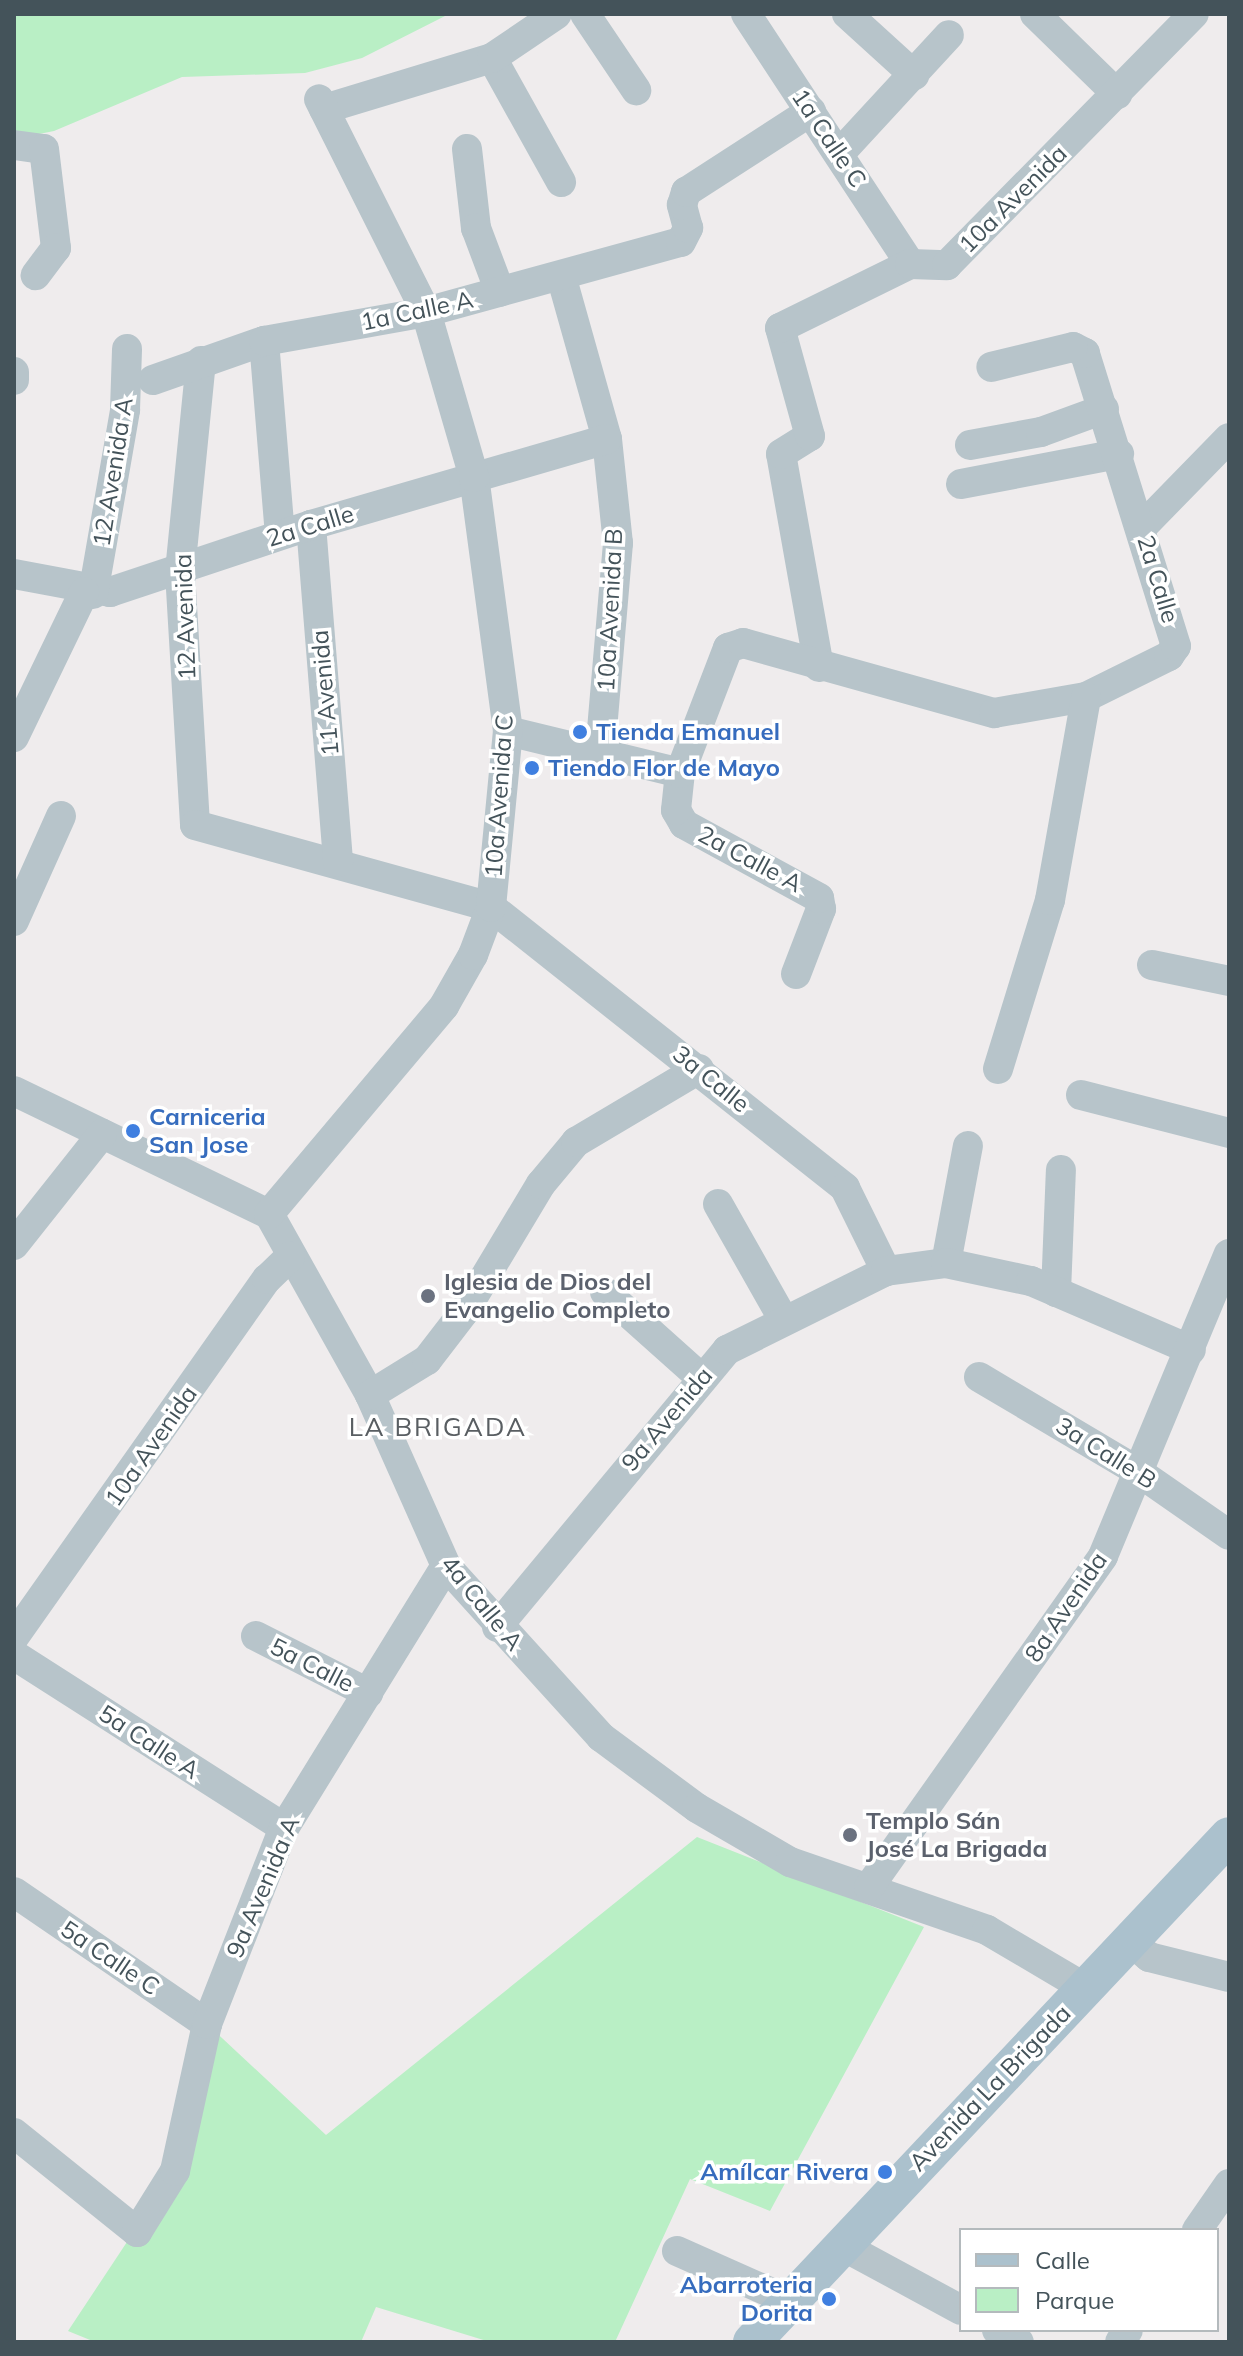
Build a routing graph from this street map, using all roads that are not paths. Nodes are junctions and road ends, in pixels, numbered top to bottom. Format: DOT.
graph roads {
  1 [pos="557,14"];
  2 [pos="585,14"];
  3 [pos="746,14"];
  4 [pos="847,14"];
  5 [pos="1035,14"];
  6 [pos="1194,14"];
  7 [pos="949,35"];
  8 [pos="492,58"];
  9 [pos="914,75"];
  10 [pos="636,90"];
  11 [pos="1117,94"];
  12 [pos="811,111"];
  13 [pos="14,145"];
  14 [pos="467,149"];
  15 [pos="841,152"];
  16 [pos="561,182"];
  17 [pos="910,264"];
  18 [pos="36,275"];
  19 [pos="562,279"];
  20 [pos="500,292"];
  21 [pos="426,312"];
  22 [pos="264,341"];
  23 [pos="127,349"];
  24 [pos="201,361"];
  25 [pos="991,367"];
  26 [pos="153,380"];
  27 [pos="1104,409"];
  28 [pos="1229,438"];
  29 [pos="607,439"];
  30 [pos="970,445"];
  31 [pos="1119,454"];
  32 [pos="474,477"];
  33 [pos="961,484"];
  34 [pos="311,525"];
  35 [pos="1142,527"];
  36 [pos="280,534"];
  37 [pos="180,572"];
  38 [pos="14,574"];
  39 [pos="88,593"];
  40 [pos="819,667"];
  41 [pos="1086,697"];
  42 [pos="508,731"];
  43 [pos="14,737"];
  44 [pos="600,755"];
  45 [pos="680,773"];
  46 [pos="61,816"];
  47 [pos="195,825"];
  48 [pos="338,862"];
  49 [pos="491,907"];
  50 [pos="14,921"];
  51 [pos="1152,965"];
  52 [pos="796,974"];
  53 [pos="1229,981"];
  54 [pos="699,1069"];
  55 [pos="998,1069"];
  56 [pos="14,1091"];
  57 [pos="1081,1095"];
  58 [pos="1229,1133"];
  59 [pos="102,1134"];
  60 [pos="968,1146"];
  61 [pos="1061,1170"];
  62 [pos="718,1204"];
  63 [pos="269,1214"];
  64 [pos="14,1245"];
  65 [pos="1229,1254"];
  66 [pos="290,1257"];
  67 [pos="946,1263"];
  68 [pos="886,1271"];
  69 [pos="605,1292"];
  70 [pos="1056,1292"];
  71 [pos="782,1317"];
  72 [pos="1191,1350"];
  73 [pos="700,1377"];
  74 [pos="979,1377"];
  75 [pos="370,1395"];
  76 [pos="1137,1471"];
  77 [pos="1229,1535"];
  78 [pos="446,1566"];
  79 [pos="497,1627"];
  80 [pos="256,1636"];
  81 [pos="14,1637"];
  82 [pos="14,1655"];
  83 [pos="368,1693"];
  84 [pos="284,1828"];
  85 [pos="1229,1836"];
  86 [pos="869,1887"];
  87 [pos="14,1892"];
  88 [pos="1130,1941"];
  89 [pos="1229,1977"];
  90 [pos="1085,1988"];
  91 [pos="207,2024"];
  92 [pos="14,2133"];
  93 [pos="1229,2184"];
  94 [pos="1198,2228"];
  95 [pos="841,2245"];
  96 [pos="677,2251"];
  97 [pos="790,2301"];
  98 [pos="959,2309"];
  99 [pos="1001,2332"];
  100 [pos="752,2342"];
  101 [pos="1019,2342"];
  1 -- 8 [label="street"];
  2 -- 10 [label="street"];
  3 -- 12 [label="street, 1a Calle C"];
  4 -- 9 [label="street"];
  5 -- 11 [label="street"];
  6 -- 11 [label="street, 10a Avenida"];
  7 -- 9 [label="street"];
  8 -- 16 [label="street"];
  8 -- 21 [label="street, 10a Avenida C"];
  9 -- 15 [label="street"];
  11 -- 17 [label="street, 10a Avenida"];
  12 -- 15 [label="street, 1a Calle C"];
  12 -- 19 [label="street, 1a Calle A"];
  13 -- 18 [label="street"];
  14 -- 20 [label="street"];
  15 -- 17 [label="street, 1a Calle C"];
  17 -- 40 [label="street, 10a Avenida"];
  19 -- 20 [label="street, 1a Calle A"];
  19 -- 29 [label="street, 10a Avenida B"];
  20 -- 21 [label="street, 1a Calle A"];
  21 -- 22 [label="street, 1a Calle A"];
  21 -- 32 [label="street, 10a Avenida C"];
  22 -- 24 [label="street, 1a Calle A"];
  22 -- 36 [label="street"];
  23 -- 39 [label="street, 12 Avenida A"];
  24 -- 26 [label="street, 1a Calle A"];
  24 -- 37 [label="street, 12 Avenida"];
  25 -- 27 [label="street, 2a Calle"];
  27 -- 30 [label="street"];
  27 -- 31 [label="street, 2a Calle"];
  28 -- 35 [label="street"];
  29 -- 32 [label="street, 2a Calle"];
  29 -- 44 [label="street, 10a Avenida B"];
  31 -- 33 [label="street"];
  31 -- 35 [label="street, 2a Calle"];
  32 -- 34 [label="street, 2a Calle"];
  32 -- 42 [label="street, 10a Avenida C"];
  34 -- 36 [label="street, 2a Calle"];
  34 -- 48 [label="street, 11 Avenida"];
  35 -- 41 [label="street, 2a Calle"];
  36 -- 37 [label="street, 2a Calle"];
  37 -- 39 [label="street, 2a Calle"];
  37 -- 47 [label="street, 12 Avenida"];
  38 -- 39 [label="street, 2a Calle"];
  39 -- 43 [label="street, 12 Avenida A"];
  40 -- 41 [label="street, 2a Calle"];
  40 -- 45 [label="street, 2a Calle"];
  41 -- 55 [label="street"];
  42 -- 44 [label="street"];
  42 -- 49 [label="street, 10a Avenida C"];
  44 -- 45 [label="street"];
  45 -- 52 [label="street, 2a Calle A"];
  46 -- 50 [label="street"];
  47 -- 48 [label="street, 3a Calle"];
  48 -- 49 [label="street, 3a Calle"];
  49 -- 54 [label="street, 3a Calle"];
  49 -- 63 [label="street, 10a Avenida C"];
  51 -- 53 [label="street"];
  54 -- 68 [label="street, 3a Calle"];
  54 -- 75 [label="street"];
  56 -- 59 [label="street"];
  57 -- 58 [label="street"];
  59 -- 63 [label="street"];
  59 -- 64 [label="street"];
  60 -- 67 [label="street"];
  61 -- 70 [label="street"];
  62 -- 71 [label="street"];
  63 -- 66 [label="street, 4a Calle A"];
  65 -- 72 [label="street, 8a Avenida"];
  66 -- 75 [label="street, 4a Calle A"];
  66 -- 81 [label="street, 10a Avenida"];
  67 -- 68 [label="street"];
  67 -- 70 [label="street"];
  68 -- 71 [label="street, 9a Avenida"];
  69 -- 73 [label="street"];
  70 -- 72 [label="street"];
  71 -- 73 [label="street, 9a Avenida"];
  72 -- 76 [label="street, 8a Avenida"];
  73 -- 79 [label="street, 9a Avenida"];
  74 -- 76 [label="street, 3a Calle B"];
  75 -- 78 [label="street, 4a Calle A"];
  76 -- 77 [label="street, 3a Calle B"];
  76 -- 86 [label="street, 8a Avenida"];
  78 -- 79 [label="street, 4a Calle A"];
  78 -- 83 [label="street, 9a Avenida A"];
  79 -- 86 [label="street, 4a Calle A"];
  80 -- 83 [label="street, 5a Calle"];
  82 -- 84 [label="street, 5a Calle A"];
  83 -- 84 [label="street, 9a Avenida A"];
  84 -- 91 [label="street, 9a Avenida A"];
  85 -- 88 [label="main road, Avenida La Brigada"];
  86 -- 90 [label="street, 4a Calle A"];
  87 -- 91 [label="street, 5a Calle C"];
  88 -- 89 [label="street"];
  88 -- 90 [label="main road, Avenida La Brigada"];
  90 -- 95 [label="main road, Avenida La Brigada"];
  91 -- 92 [label="street, 9a Avenida A"];
  93 -- 94 [label="street"];
  95 -- 97 [label="main road, Avenida La Brigada"];
  95 -- 98 [label="street"];
  96 -- 97 [label="street"];
  97 -- 100 [label="main road, Avenida La Brigada"];
  99 -- 101 [label="street"];
}
